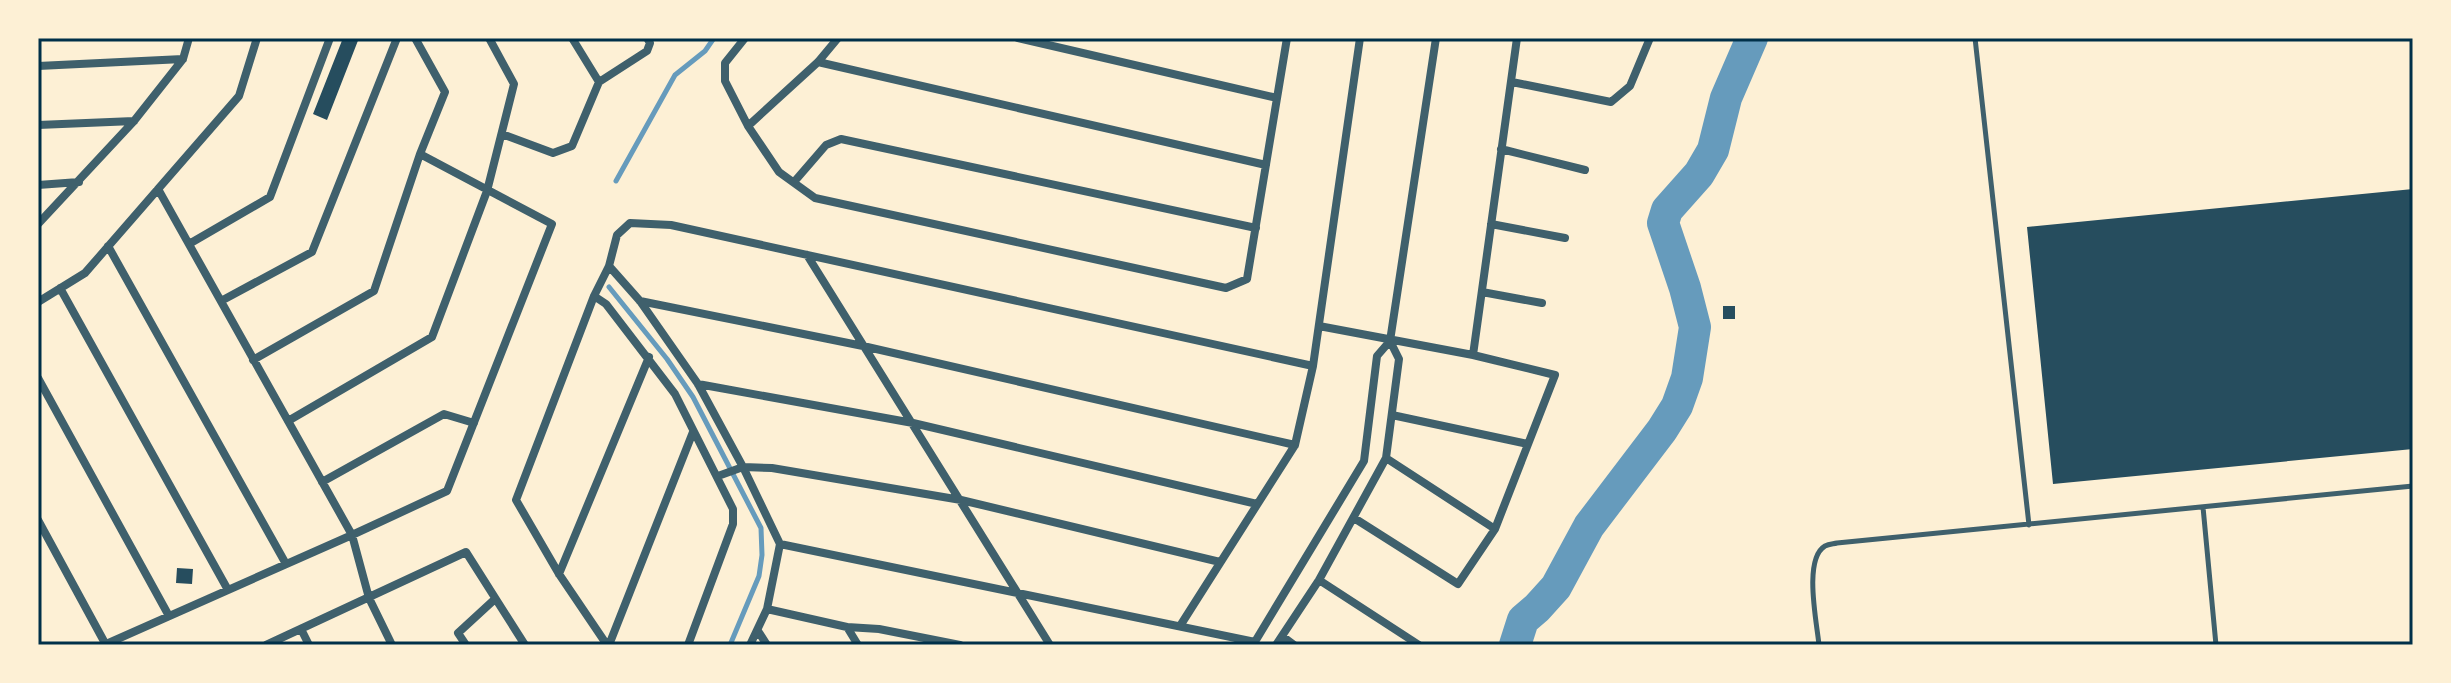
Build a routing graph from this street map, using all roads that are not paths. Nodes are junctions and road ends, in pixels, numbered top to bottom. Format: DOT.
graph roads {
  1 [pos="189,38"];
  2 [pos="257,38"];
  3 [pos="330,38"];
  4 [pos="397,38"];
  5 [pos="415,38"];
  6 [pos="489,38"];
  7 [pos="572,38"];
  8 [pos="647,38"];
  9 [pos="745,38"];
  10 [pos="838,38"];
  11 [pos="1018,38"];
  12 [pos="1287,38"];
  13 [pos="1360,38"];
  14 [pos="1436,38"];
  15 [pos="1517,38"];
  16 [pos="1648,38"];
  17 [pos="1975,38"];
  18 [pos="183,59"];
  19 [pos="818,62"];
  20 [pos="38,66"];
  21 [pos="599,82"];
  22 [pos="1512,82"];
  23 [pos="1277,98"];
  24 [pos="134,121"];
  25 [pos="38,125"];
  26 [pos="748,126"];
  27 [pos="502,134"];
  28 [pos="1501,149"];
  29 [pos="420,154"];
  30 [pos="1266,165"];
  31 [pos="1585,170"];
  32 [pos="79,182"];
  33 [pos="794,182"];
  34 [pos="38,185"];
  35 [pos="158,189"];
  36 [pos="487,191"];
  37 [pos="38,224"];
  38 [pos="1491,224"];
  39 [pos="1256,228"];
  40 [pos="1565,238"];
  41 [pos="189,244"];
  42 [pos="108,246"];
  43 [pos="807,255"];
  44 [pos="609,266"];
  45 [pos="60,288"];
  46 [pos="1482,292"];
  47 [pos="594,296"];
  48 [pos="221,301"];
  49 [pos="640,301"];
  50 [pos="38,302"];
  51 [pos="1542,303"];
  52 [pos="1319,326"];
  53 [pos="1390,341"];
  54 [pos="863,346"];
  55 [pos="1473,355"];
  56 [pos="649,357"];
  57 [pos="253,360"];
  58 [pos="1313,366"];
  59 [pos="38,378"];
  60 [pos="698,384"];
  61 [pos="1392,415"];
  62 [pos="288,421"];
  63 [pos="474,423"];
  64 [pos="913,423"];
  65 [pos="693,432"];
  66 [pos="1528,444"];
  67 [pos="1295,445"];
  68 [pos="1386,458"];
  69 [pos="735,469"];
  70 [pos="718,476"];
  71 [pos="322,482"];
  72 [pos="2413,486"];
  73 [pos="961,500"];
  74 [pos="1257,504"];
  75 [pos="2203,507"];
  76 [pos="1354,518"];
  77 [pos="38,520"];
  78 [pos="2029,525"];
  79 [pos="1495,529"];
  80 [pos="352,535"];
  81 [pos="780,544"];
  82 [pos="1220,562"];
  83 [pos="286,564"];
  84 [pos="559,574"];
  85 [pos="1319,580"];
  86 [pos="228,590"];
  87 [pos="1019,593"];
  88 [pos="369,598"];
  89 [pos="495,599"];
  90 [pos="767,609"];
  91 [pos="169,616"];
  92 [pos="1180,626"];
  93 [pos="847,627"];
  94 [pos="301,629"];
  95 [pos="758,631"];
  96 [pos="1279,641"];
  97 [pos="929,642"];
  98 [pos="1254,643"];
  99 [pos="105,645"];
  100 [pos="266,645"];
  101 [pos="309,645"];
  102 [pos="392,645"];
  103 [pos="466,645"];
  104 [pos="525,645"];
  105 [pos="608,645"];
  106 [pos="688,645"];
  107 [pos="750,645"];
  108 [pos="767,645"];
  109 [pos="858,645"];
  110 [pos="960,645"];
  111 [pos="1050,645"];
  112 [pos="1294,645"];
  113 [pos="1419,645"];
  114 [pos="1819,645"];
  115 [pos="2216,645"];
  1 -- 18 [label="street"];
  2 -- 35 [label="street"];
  3 -- 41 [label="street"];
  4 -- 48 [label="street"];
  5 -- 29 [label="street"];
  6 -- 27 [label="street"];
  7 -- 21 [label="street"];
  8 -- 21 [label="street"];
  9 -- 26 [label="street"];
  10 -- 19 [label="street"];
  11 -- 23 [label="street"];
  12 -- 23 [label="street"];
  13 -- 52 [label="street"];
  14 -- 53 [label="street"];
  15 -- 22 [label="street"];
  16 -- 22 [label="street"];
  17 -- 78 [label="lane"];
  18 -- 20 [label="street"];
  18 -- 24 [label="street"];
  19 -- 26 [label="street"];
  19 -- 30 [label="street"];
  21 -- 27 [label="street"];
  22 -- 28 [label="street"];
  23 -- 30 [label="street"];
  24 -- 25 [label="street"];
  24 -- 32 [label="street"];
  26 -- 33 [label="street"];
  27 -- 36 [label="street"];
  28 -- 31 [label="street"];
  28 -- 38 [label="street"];
  29 -- 36 [label="street"];
  29 -- 57 [label="street"];
  30 -- 39 [label="street"];
  32 -- 34 [label="street"];
  32 -- 37 [label="street"];
  33 -- 39 [label="street"];
  33 -- 39 [label="street"];
  35 -- 41 [label="street"];
  35 -- 42 [label="street"];
  36 -- 62 [label="street"];
  36 -- 63 [label="street"];
  38 -- 40 [label="street"];
  38 -- 46 [label="street"];
  41 -- 48 [label="street"];
  42 -- 45 [label="street"];
  42 -- 83 [label="street"];
  43 -- 44 [label="street"];
  43 -- 54 [label="street"];
  43 -- 58 [label="street"];
  44 -- 47 [label="street"];
  44 -- 49 [label="street"];
  45 -- 50 [label="street"];
  45 -- 86 [label="street"];
  46 -- 51 [label="street"];
  46 -- 55 [label="street"];
  47 -- 56 [label="street"];
  47 -- 84 [label="street"];
  48 -- 57 [label="street"];
  49 -- 54 [label="street"];
  49 -- 60 [label="street"];
  52 -- 53 [label="street"];
  52 -- 58 [label="street"];
  53 -- 55 [label="street"];
  53 -- 61 [label="street"];
  53 -- 98 [label="street"];
  54 -- 64 [label="street"];
  54 -- 67 [label="street"];
  55 -- 66 [label="street"];
  56 -- 65 [label="street"];
  56 -- 84 [label="street"];
  57 -- 62 [label="street"];
  58 -- 67 [label="street"];
  59 -- 91 [label="street"];
  60 -- 64 [label="street"];
  60 -- 69 [label="street"];
  61 -- 66 [label="street"];
  61 -- 68 [label="street"];
  62 -- 71 [label="street"];
  63 -- 71 [label="street"];
  63 -- 80 [label="street"];
  64 -- 73 [label="street"];
  64 -- 74 [label="street"];
  65 -- 70 [label="street"];
  65 -- 105 [label="street"];
  66 -- 79 [label="street"];
  67 -- 74 [label="street"];
  68 -- 76 [label="street"];
  68 -- 79 [label="street"];
  69 -- 70 [label="street"];
  69 -- 73 [label="street"];
  69 -- 81 [label="street"];
  70 -- 106 [label="street"];
  71 -- 80 [label="street"];
  72 -- 75 [label="lane"];
  73 -- 82 [label="street"];
  73 -- 87 [label="street"];
  74 -- 82 [label="street"];
  75 -- 78 [label="lane"];
  75 -- 115 [label="lane"];
  76 -- 79 [label="street"];
  76 -- 85 [label="street"];
  77 -- 99 [label="street"];
  78 -- 114 [label="lane"];
  80 -- 83 [label="street"];
  80 -- 88 [label="street"];
  81 -- 87 [label="street"];
  81 -- 90 [label="street"];
  82 -- 92 [label="street"];
  83 -- 86 [label="street"];
  84 -- 105 [label="street"];
  85 -- 96 [label="street"];
  85 -- 113 [label="street"];
  86 -- 91 [label="street"];
  87 -- 92 [label="street"];
  87 -- 111 [label="street"];
  88 -- 89 [label="street"];
  88 -- 94 [label="street"];
  88 -- 102 [label="street"];
  89 -- 103 [label="street"];
  89 -- 104 [label="street"];
  90 -- 93 [label="street"];
  90 -- 95 [label="street"];
  91 -- 99 [label="street"];
  92 -- 98 [label="street"];
  93 -- 97 [label="street"];
  93 -- 109 [label="street"];
  94 -- 100 [label="street"];
  94 -- 101 [label="street"];
  95 -- 107 [label="street"];
  95 -- 108 [label="street"];
  96 -- 112 [label="street"];
  97 -- 110 [label="street"];
}
